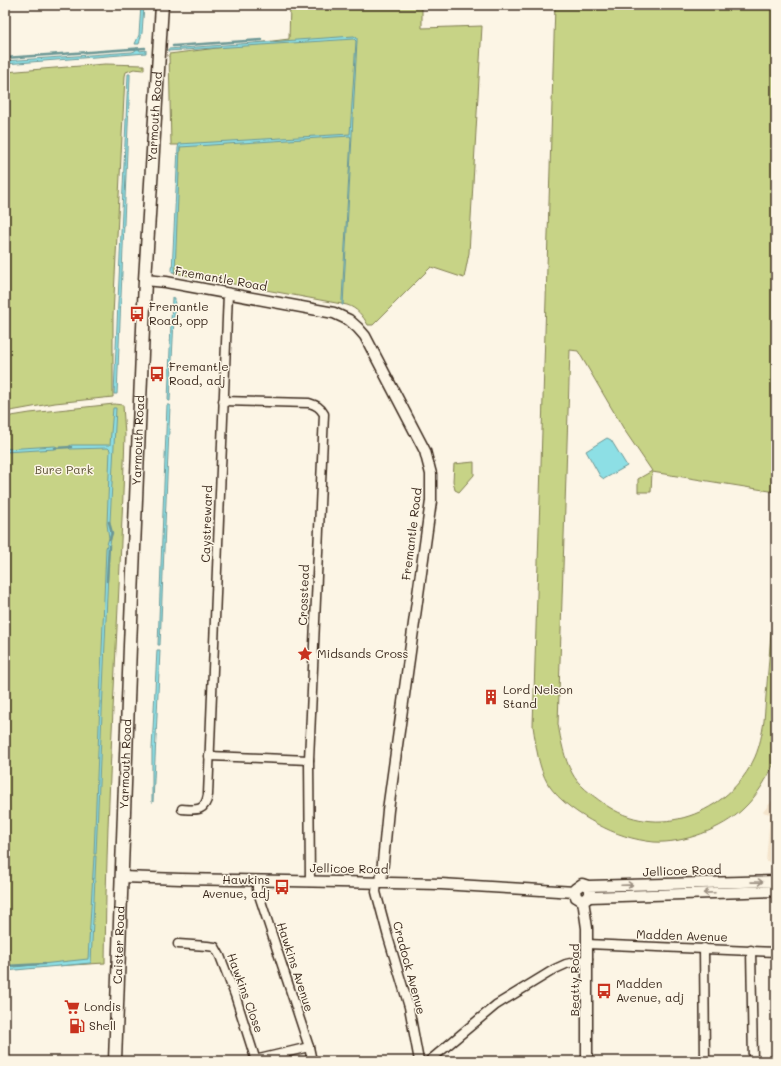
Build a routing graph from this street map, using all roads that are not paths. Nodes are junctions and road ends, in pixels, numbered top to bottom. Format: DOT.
graph roads {
  1 [pos="162,5"];
  2 [pos="145,280"];
  3 [pos="228,293"];
  4 [pos="224,401"];
  5 [pos="209,756"];
  6 [pos="309,760"];
  7 [pos="182,809"];
  8 [pos="122,877"];
  9 [pos="257,880"];
  10 [pos="776,881"];
  11 [pos="310,882"];
  12 [pos="379,882"];
  13 [pos="588,886"];
  14 [pos="776,891"];
  15 [pos="575,892"];
  16 [pos="586,899"];
  17 [pos="178,944"];
  18 [pos="588,944"];
  19 [pos="704,948"];
  20 [pos="751,950"];
  21 [pos="776,952"];
  22 [pos="588,959"];
  23 [pos="309,1047"];
  24 [pos="256,1060"];
  25 [pos="115,1061"];
  26 [pos="312,1061"];
  27 [pos="419,1061"];
  28 [pos="429,1061"];
  29 [pos="587,1061"];
  30 [pos="705,1061"];
  31 [pos="753,1061"];
  1 -- 2 [label="main road, Yarmouth Road"];
  2 -- 3 [label="street, Fremantle Road"];
  2 -- 8 [label="main road, Yarmouth Road"];
  3 -- 4 [label="street, Caystreward"];
  3 -- 12 [label="street, Fremantle Road"];
  4 -- 5 [label="street, Caystreward"];
  4 -- 6 [label="street, Crosstead"];
  5 -- 6 [label="street"];
  5 -- 7 [label="street, Caystreward"];
  6 -- 11 [label="street, Crosstead"];
  8 -- 9 [label="street, Jellicoe Road"];
  8 -- 25 [label="main road, Caister Road"];
  9 -- 11 [label="street, Jellicoe Road"];
  9 -- 23 [label="street, Hawkins Avenue"];
  13 -- 10 [label="street, Jellicoe Road, one-way"];
  11 -- 12 [label="street, Jellicoe Road"];
  12 -- 15 [label="street, Jellicoe Road"];
  12 -- 27 [label="street, Cradock Avenue"];
  13 -- 15 [label="street, Jellicoe Road"];
  13 -- 16 [label="street"];
  14 -- 16 [label="street, Jellicoe Road, one-way"];
  15 -- 16 [label="street"];
  16 -- 18 [label="street, Beatty Road"];
  17 -- 24 [label="street, Hawkins Close"];
  18 -- 19 [label="street, Madden Avenue"];
  18 -- 22 [label="street, Beatty Road"];
  19 -- 20 [label="street, Madden Avenue"];
  19 -- 30 [label="street"];
  20 -- 21 [label="street, Madden Avenue"];
  20 -- 31 [label="street"];
  22 -- 28 [label="street"];
  22 -- 29 [label="street, Beatty Road"];
  23 -- 24 [label="street, Hawkins Close"];
  23 -- 26 [label="street, Hawkins Avenue"];
}
